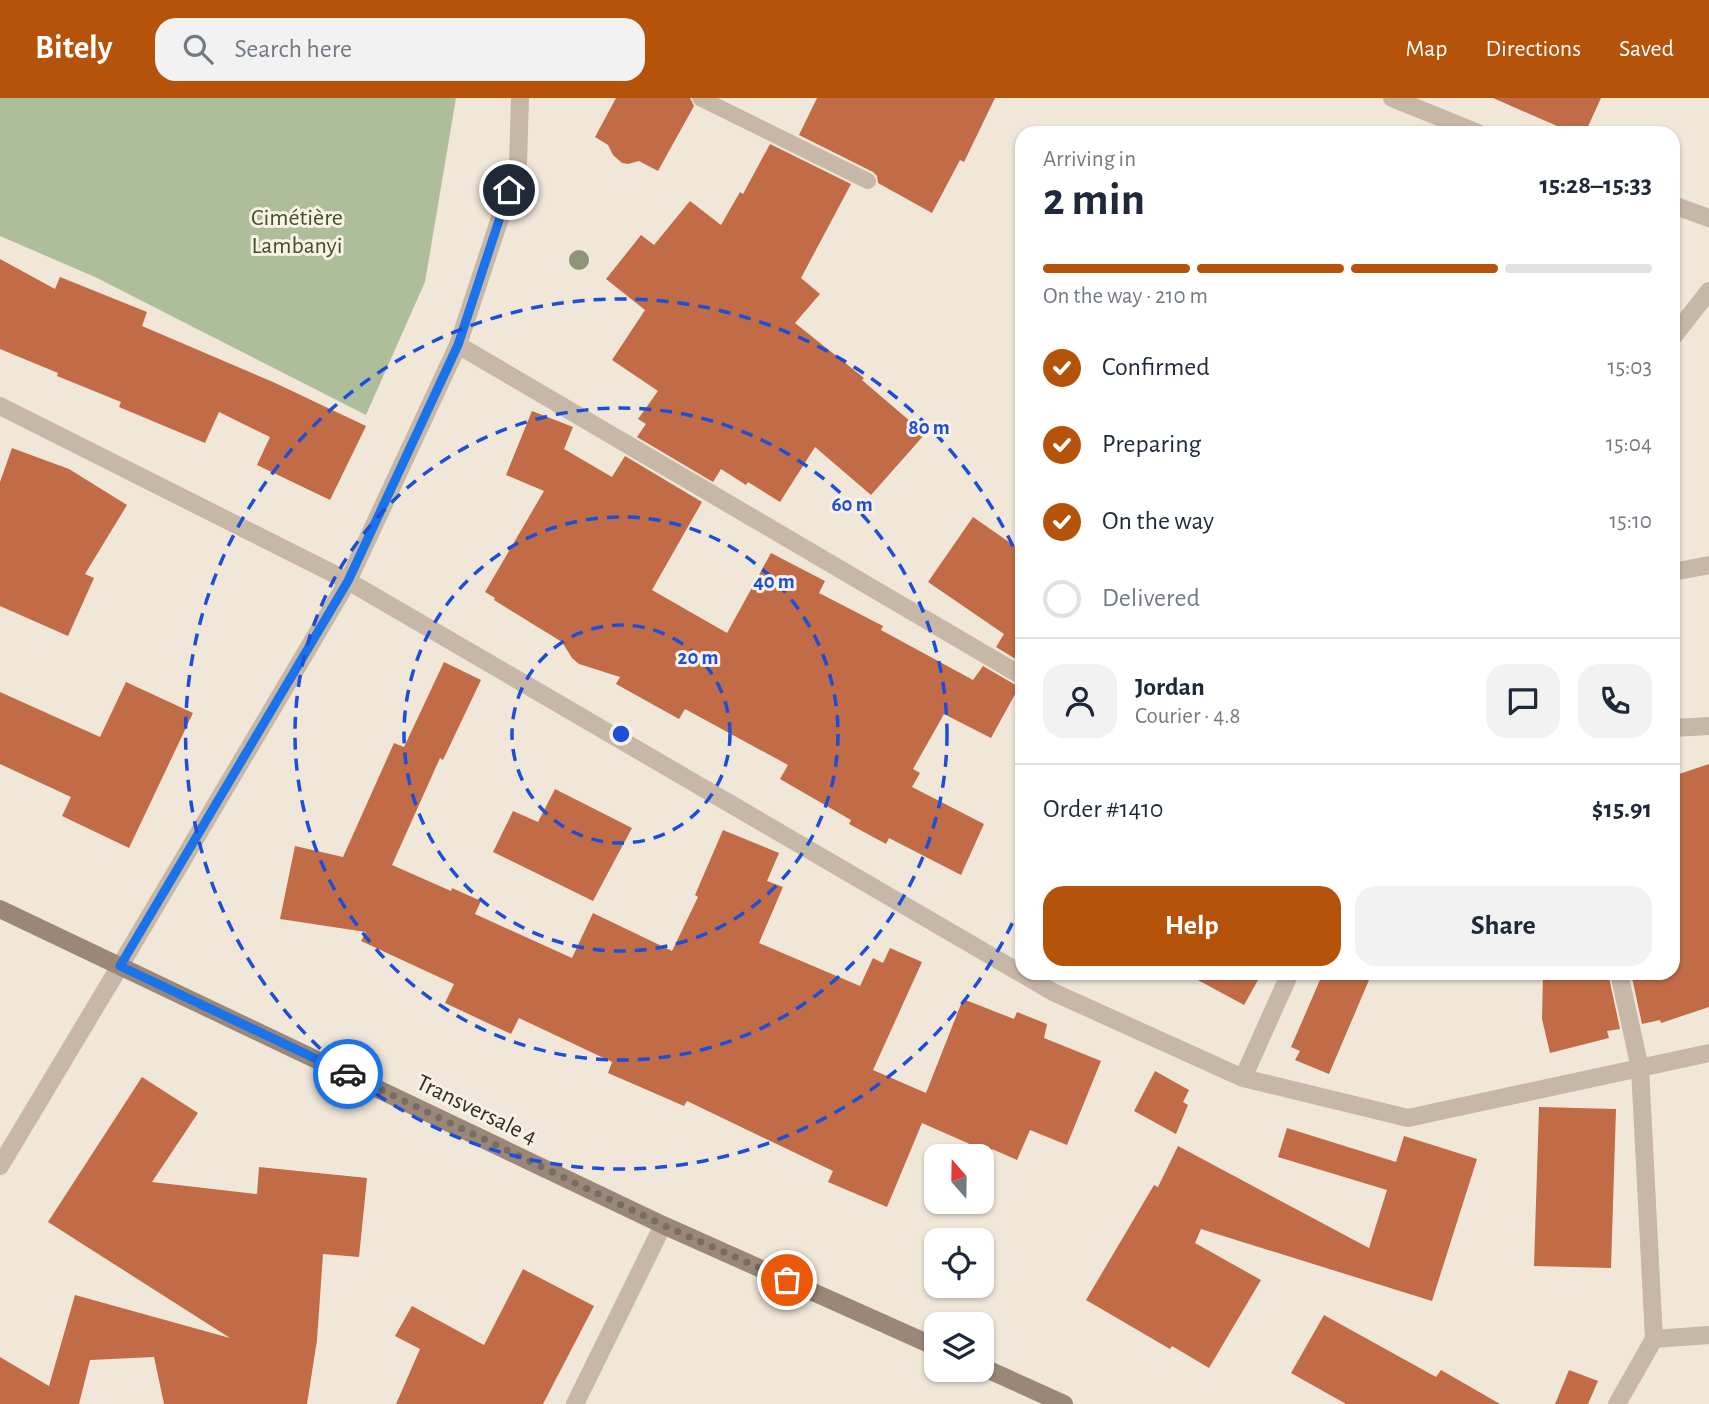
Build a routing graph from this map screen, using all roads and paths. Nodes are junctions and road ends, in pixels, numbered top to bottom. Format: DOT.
graph roads {
  1 [pos="520,98"];
  2 [pos="700,98"];
  3 [pos="1392,98"];
  4 [pos="1460,126"];
  5 [pos="868,181"];
  6 [pos="1680,208"];
  7 [pos="1709,218"];
  8 [pos="1709,291"];
  9 [pos="1680,328"];
  10 [pos="458,345"];
  11 [pos="0,407"];
  12 [pos="1709,565"];
  13 [pos="1680,571"];
  14 [pos="348,581"];
  15 [pos="1015,672"];
  16 [pos="1709,726"];
  17 [pos="1680,728"];
  18 [pos="0,909"];
  19 [pos="120,966"];
  20 [pos="1015,969"];
  21 [pos="1033,980"];
  22 [pos="1287,980"];
  23 [pos="1621,980"];
  24 [pos="1709,1053"];
  25 [pos="1640,1068"];
  26 [pos="1243,1078"];
  27 [pos="0,1166"];
  28 [pos="663,1225"];
  29 [pos="1709,1335"];
  30 [pos="1654,1339"];
  31 [pos="924,1342"];
  32 [pos="994,1372"];
  33 [pos="575,1404"];
  34 [pos="1064,1404"];
  35 [pos="1617,1404"];
  1 -- 10 [label="street"];
  2 -- 5 [label="lane"];
  3 -- 4 [label="street"];
  6 -- 7 [label="street"];
  8 -- 9 [label="street"];
  10 -- 14 [label="street"];
  10 -- 15 [label="street"];
  11 -- 14 [label="street"];
  12 -- 13 [label="street"];
  14 -- 19 [label="street"];
  14 -- 20 [label="street"];
  16 -- 17 [label="street"];
  18 -- 19 [label="main road, Transversale 4"];
  19 -- 27 [label="street"];
  19 -- 28 [label="main road, Transversale 4"];
  21 -- 26 [label="street"];
  22 -- 26 [label="street"];
  23 -- 25 [label="street"];
  24 -- 25 [label="street"];
  25 -- 26 [label="street"];
  25 -- 30 [label="street"];
  28 -- 31 [label="main road, Transversale 4"];
  28 -- 33 [label="street"];
  29 -- 30 [label="street"];
  30 -- 35 [label="street"];
  32 -- 34 [label="main road"];
}
